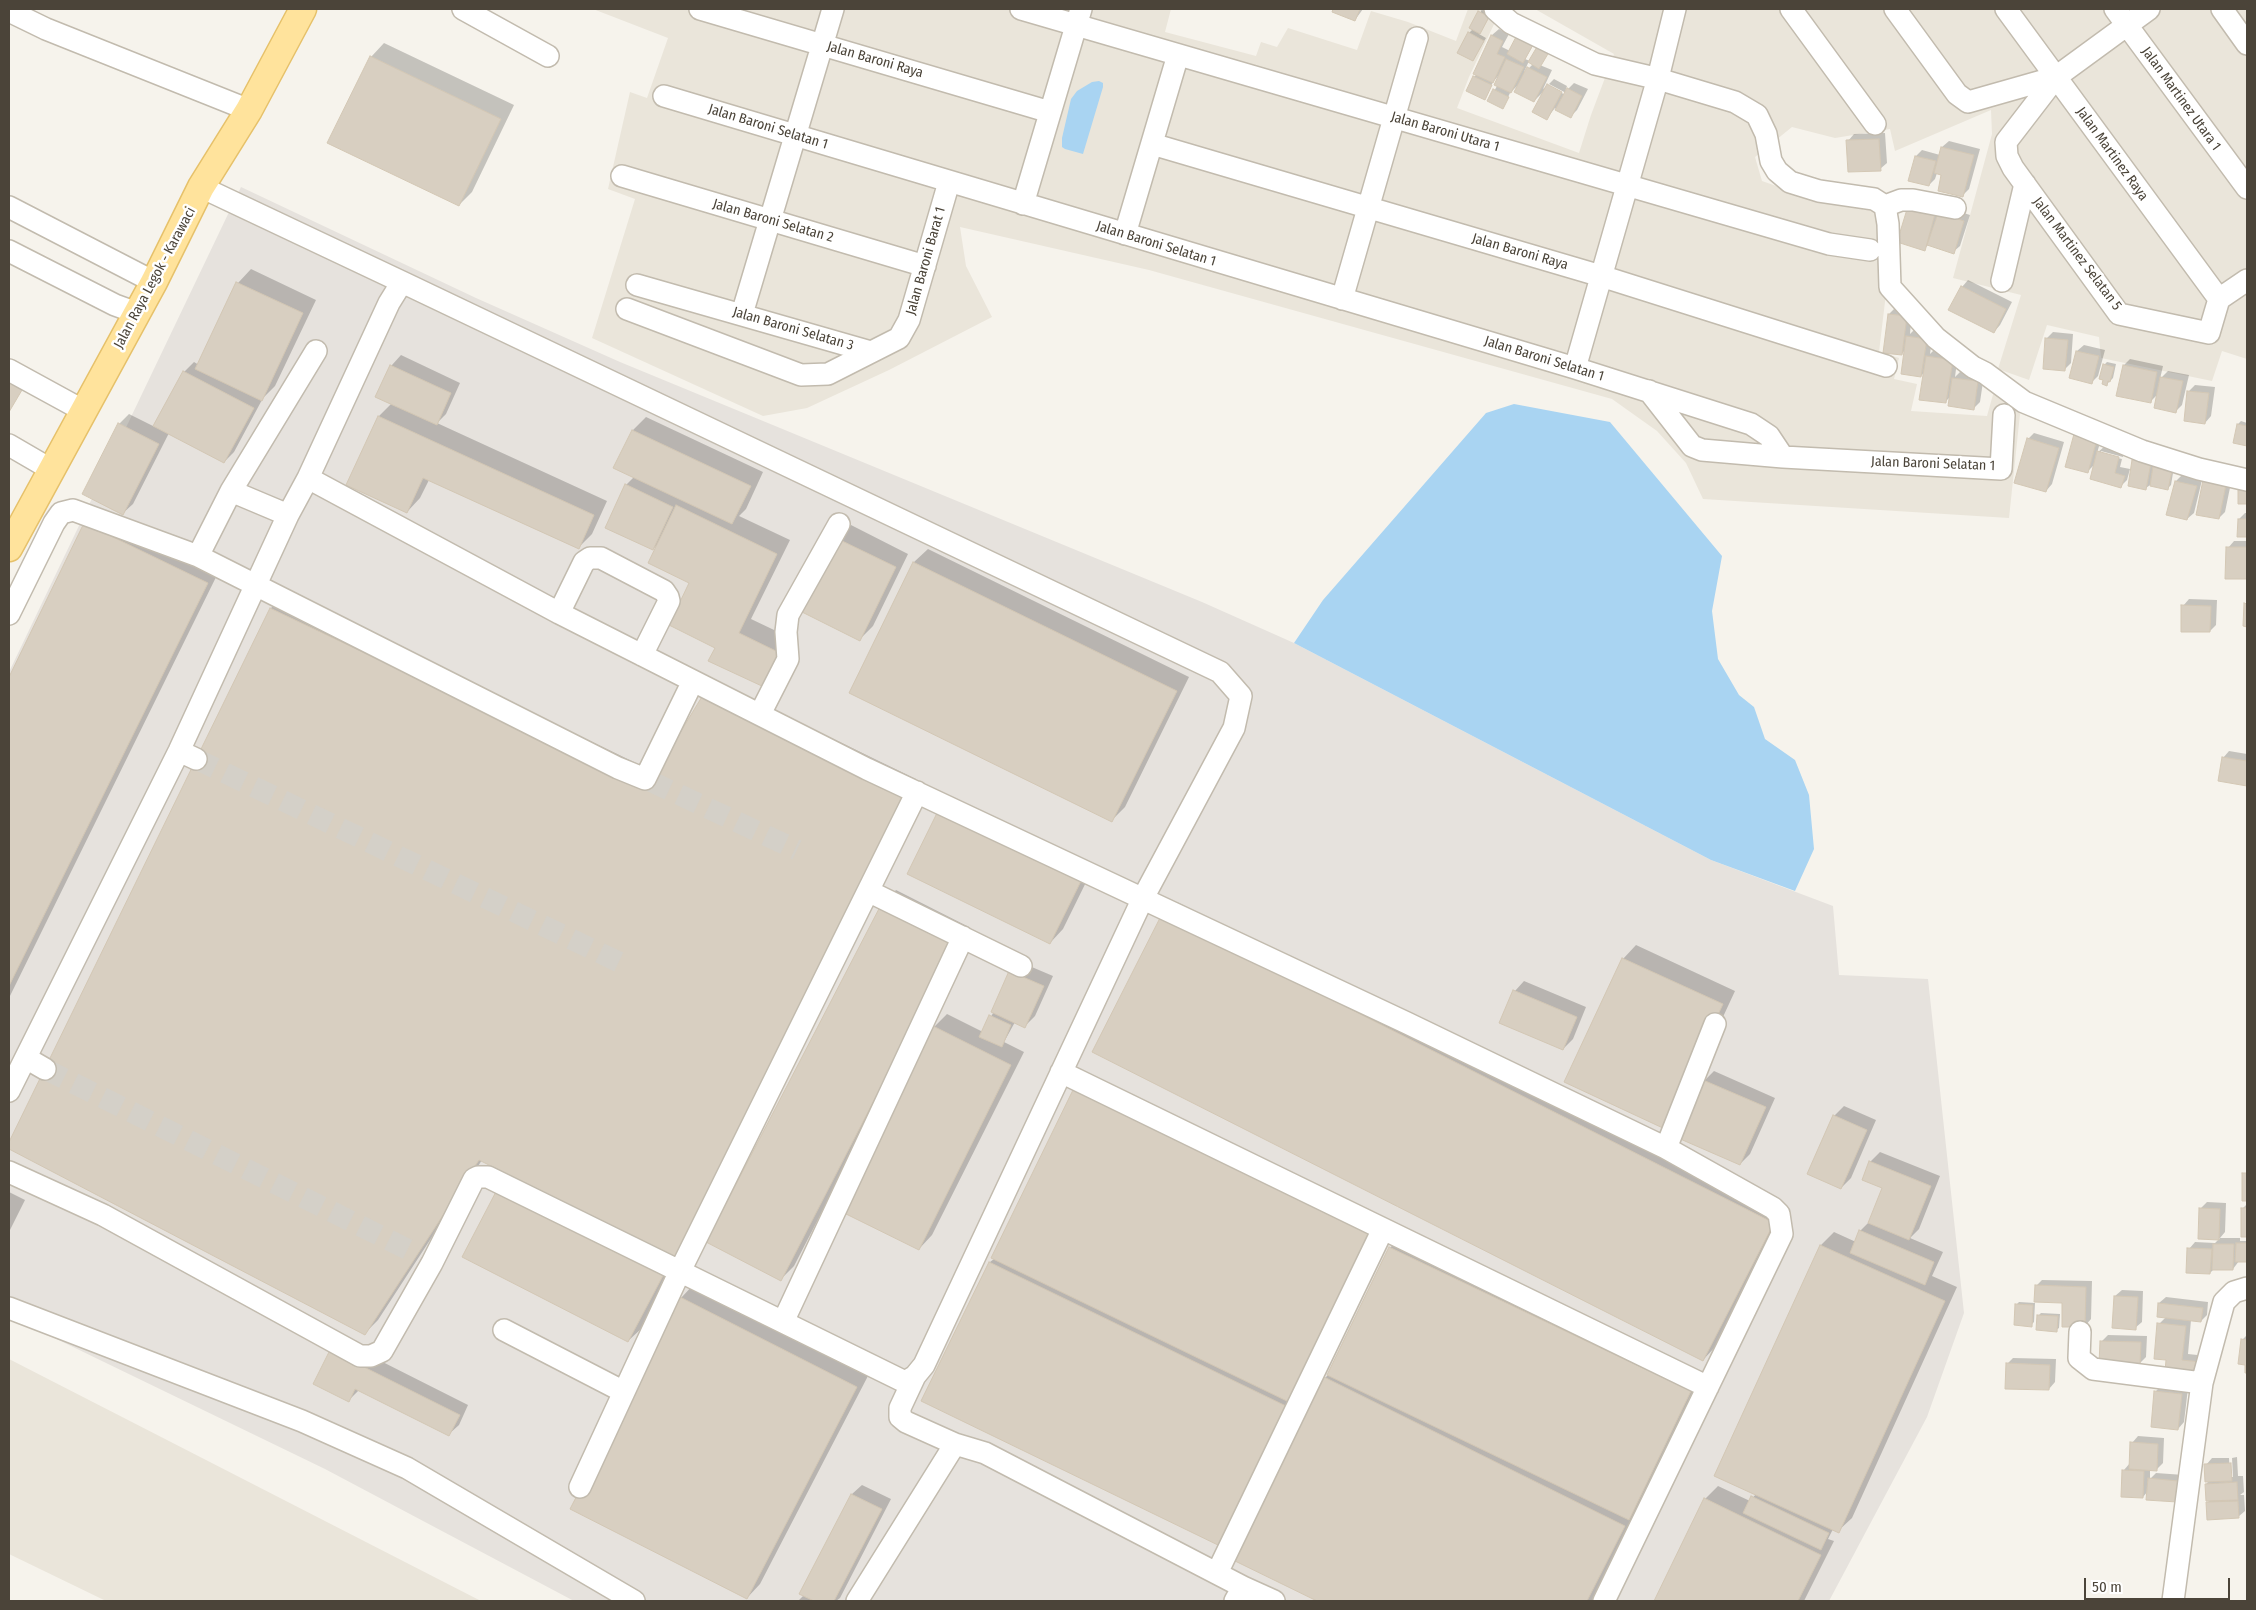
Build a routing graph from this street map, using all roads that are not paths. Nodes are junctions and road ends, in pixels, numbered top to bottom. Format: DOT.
graph roads {
  1 [pos="303,9"];
  2 [pos="463,9"];
  3 [pos="700,9"];
  4 [pos="832,9"];
  5 [pos="1021,9"];
  6 [pos="1495,9"];
  7 [pos="1675,9"];
  8 [pos="1792,9"];
  9 [pos="1896,9"];
  10 [pos="2006,9"];
  11 [pos="2149,9"];
  12 [pos="2222,9"];
  13 [pos="9,11"];
  14 [pos="1078,17"];
  15 [pos="2121,17"];
  16 [pos="1417,38"];
  17 [pos="822,44"];
  18 [pos="2247,44"];
  19 [pos="1178,54"];
  20 [pos="548,56"];
  21 [pos="2056,76"];
  22 [pos="1658,78"];
  23 [pos="664,96"];
  24 [pos="249,110"];
  25 [pos="1050,112"];
  26 [pos="1394,118"];
  27 [pos="1875,124"];
  28 [pos="795,135"];
  29 [pos="1152,144"];
  30 [pos="622,176"];
  31 [pos="949,182"];
  32 [pos="2025,184"];
  33 [pos="1627,185"];
  34 [pos="202,187"];
  35 [pos="2247,188"];
  36 [pos="1023,204"];
  37 [pos="1885,206"];
  38 [pos="9,207"];
  39 [pos="1369,208"];
  40 [pos="1955,208"];
  41 [pos="770,220"];
  42 [pos="1125,234"];
  43 [pos="9,250"];
  44 [pos="1870,250"];
  45 [pos="925,266"];
  46 [pos="1601,276"];
  47 [pos="2247,280"];
  48 [pos="2002,281"];
  49 [pos="154,282"];
  50 [pos="402,282"];
  51 [pos="637,284"];
  52 [pos="2219,299"];
  53 [pos="1342,300"];
  54 [pos="627,309"];
  55 [pos="137,313"];
  56 [pos="742,314"];
  57 [pos="316,351"];
  58 [pos="871,352"];
  59 [pos="1886,366"];
  60 [pos="1575,368"];
  61 [pos="9,370"];
  62 [pos="1649,391"];
  63 [pos="84,411"];
  64 [pos="2004,415"];
  65 [pos="9,445"];
  66 [pos="1783,457"];
  67 [pos="52,470"];
  68 [pos="308,478"];
  69 [pos="2247,480"];
  70 [pos="231,491"];
  71 [pos="288,515"];
  72 [pos="839,524"];
  73 [pos="11,537"];
  74 [pos="198,556"];
  75 [pos="256,586"];
  76 [pos="559,613"];
  77 [pos="9,614"];
  78 [pos="642,655"];
  79 [pos="693,681"];
  80 [pos="760,714"];
  81 [pos="917,792"];
  82 [pos="868,891"];
  83 [pos="1143,898"];
  84 [pos="963,937"];
  85 [pos="1021,966"];
  86 [pos="1716,1024"];
  87 [pos="19,1061"];
  88 [pos="44,1069"];
  89 [pos="1061,1072"];
  90 [pos="9,1091"];
  91 [pos="1666,1148"];
  92 [pos="9,1172"];
  93 [pos="1382,1229"];
  94 [pos="680,1271"];
  95 [pos="2247,1288"];
  96 [pos="9,1308"];
  97 [pos="783,1322"];
  98 [pos="504,1330"];
  99 [pos="2080,1332"];
  100 [pos="915,1376"];
  101 [pos="2202,1383"];
  102 [pos="1708,1387"];
  103 [pos="624,1392"];
  104 [pos="955,1444"];
  105 [pos="580,1487"];
  106 [pos="1216,1573"];
  107 [pos="1239,1594"];
  108 [pos="634,1601"];
  109 [pos="857,1601"];
  110 [pos="1274,1601"];
  111 [pos="1604,1601"];
  112 [pos="2173,1601"];
  1 -- 24 [label="main road, Jalan Raya Legok - Karawaci"];
  2 -- 20 [label="street"];
  3 -- 17 [label="street, Jalan Baroni Raya"];
  4 -- 17 [label="street"];
  5 -- 14 [label="street, Jalan Baroni Utara 1"];
  6 -- 22 [label="street"];
  7 -- 22 [label="street"];
  8 -- 27 [label="street"];
  9 -- 21 [label="street"];
  10 -- 21 [label="street, Jalan Martinez Raya"];
  11 -- 15 [label="street"];
  12 -- 18 [label="street"];
  13 -- 24 [label="street"];
  14 -- 19 [label="street, Jalan Baroni Utara 1"];
  14 -- 25 [label="street"];
  15 -- 21 [label="street"];
  15 -- 35 [label="street, Jalan Martinez Utara 1"];
  16 -- 26 [label="street"];
  17 -- 25 [label="street, Jalan Baroni Raya"];
  17 -- 28 [label="street"];
  19 -- 26 [label="street, Jalan Baroni Utara 1"];
  19 -- 29 [label="street"];
  21 -- 32 [label="street, Jalan Martinez Selatan 5"];
  21 -- 52 [label="street, Jalan Martinez Raya"];
  22 -- 33 [label="street"];
  22 -- 37 [label="street"];
  23 -- 28 [label="street, Jalan Baroni Selatan 1"];
  24 -- 34 [label="main road, Jalan Raya Legok - Karawaci"];
  25 -- 36 [label="street"];
  26 -- 33 [label="street, Jalan Baroni Utara 1"];
  26 -- 39 [label="street"];
  28 -- 31 [label="street, Jalan Baroni Selatan 1"];
  28 -- 41 [label="street"];
  29 -- 39 [label="street, Jalan Baroni Raya"];
  29 -- 42 [label="street"];
  30 -- 41 [label="street, Jalan Baroni Selatan 2"];
  31 -- 36 [label="street, Jalan Baroni Selatan 1"];
  31 -- 45 [label="street, Jalan Baroni Barat 1"];
  32 -- 48 [label="street"];
  32 -- 52 [label="street, Jalan Martinez Selatan 5"];
  33 -- 44 [label="street, Jalan Baroni Utara 1"];
  33 -- 46 [label="street"];
  34 -- 49 [label="main road, Jalan Raya Legok - Karawaci"];
  34 -- 50 [label="street"];
  36 -- 42 [label="street, Jalan Baroni Selatan 1"];
  37 -- 40 [label="street"];
  37 -- 69 [label="street"];
  38 -- 49 [label="street"];
  39 -- 46 [label="street, Jalan Baroni Raya"];
  39 -- 53 [label="street"];
  41 -- 45 [label="street, Jalan Baroni Selatan 2"];
  41 -- 56 [label="street"];
  42 -- 53 [label="street, Jalan Baroni Selatan 1"];
  43 -- 55 [label="street"];
  45 -- 58 [label="street, Jalan Baroni Barat 1"];
  46 -- 59 [label="street, Jalan Baroni Raya"];
  46 -- 60 [label="street"];
  47 -- 52 [label="street"];
  49 -- 55 [label="main road, Jalan Raya Legok - Karawaci"];
  50 -- 68 [label="street"];
  50 -- 83 [label="street"];
  51 -- 56 [label="street, Jalan Baroni Selatan 3"];
  53 -- 60 [label="street, Jalan Baroni Selatan 1"];
  54 -- 58 [label="street, Jalan Baroni Selatan 3"];
  55 -- 63 [label="main road, Jalan Raya Legok - Karawaci"];
  56 -- 58 [label="street, Jalan Baroni Selatan 3"];
  57 -- 70 [label="street"];
  60 -- 62 [label="street, Jalan Baroni Selatan 1"];
  61 -- 63 [label="street"];
  62 -- 66 [label="street, Jalan Baroni Selatan 1"];
  62 -- 66 [label="street, Jalan Baroni Selatan 1"];
  63 -- 67 [label="main road, Jalan Raya Legok - Karawaci"];
  64 -- 66 [label="street, Jalan Baroni Selatan 1"];
  65 -- 67 [label="street"];
  67 -- 73 [label="main road, Jalan Raya Legok - Karawaci"];
  68 -- 71 [label="street"];
  68 -- 76 [label="street"];
  70 -- 71 [label="street"];
  70 -- 74 [label="street"];
  71 -- 75 [label="street"];
  72 -- 80 [label="street"];
  74 -- 75 [label="street"];
  74 -- 77 [label="street"];
  75 -- 79 [label="street"];
  75 -- 87 [label="street"];
  76 -- 78 [label="street"];
  76 -- 78 [label="street"];
  78 -- 79 [label="street"];
  79 -- 80 [label="street"];
  80 -- 81 [label="street"];
  81 -- 82 [label="street"];
  81 -- 83 [label="street"];
  82 -- 84 [label="street"];
  82 -- 94 [label="street"];
  83 -- 89 [label="street"];
  83 -- 91 [label="street"];
  84 -- 85 [label="street"];
  84 -- 97 [label="street"];
  86 -- 91 [label="street"];
  87 -- 88 [label="street"];
  87 -- 90 [label="street"];
  89 -- 93 [label="street"];
  89 -- 100 [label="street"];
  91 -- 102 [label="street"];
  92 -- 94 [label="street"];
  93 -- 102 [label="street"];
  93 -- 106 [label="street"];
  94 -- 97 [label="street"];
  94 -- 103 [label="street"];
  95 -- 101 [label="street"];
  96 -- 108 [label="street"];
  97 -- 100 [label="street"];
  98 -- 103 [label="street"];
  99 -- 101 [label="street"];
  100 -- 104 [label="street"];
  101 -- 112 [label="street"];
  102 -- 111 [label="street"];
  103 -- 105 [label="street"];
  104 -- 106 [label="street"];
  104 -- 109 [label="street"];
  106 -- 107 [label="street"];
  107 -- 110 [label="street"];
}
